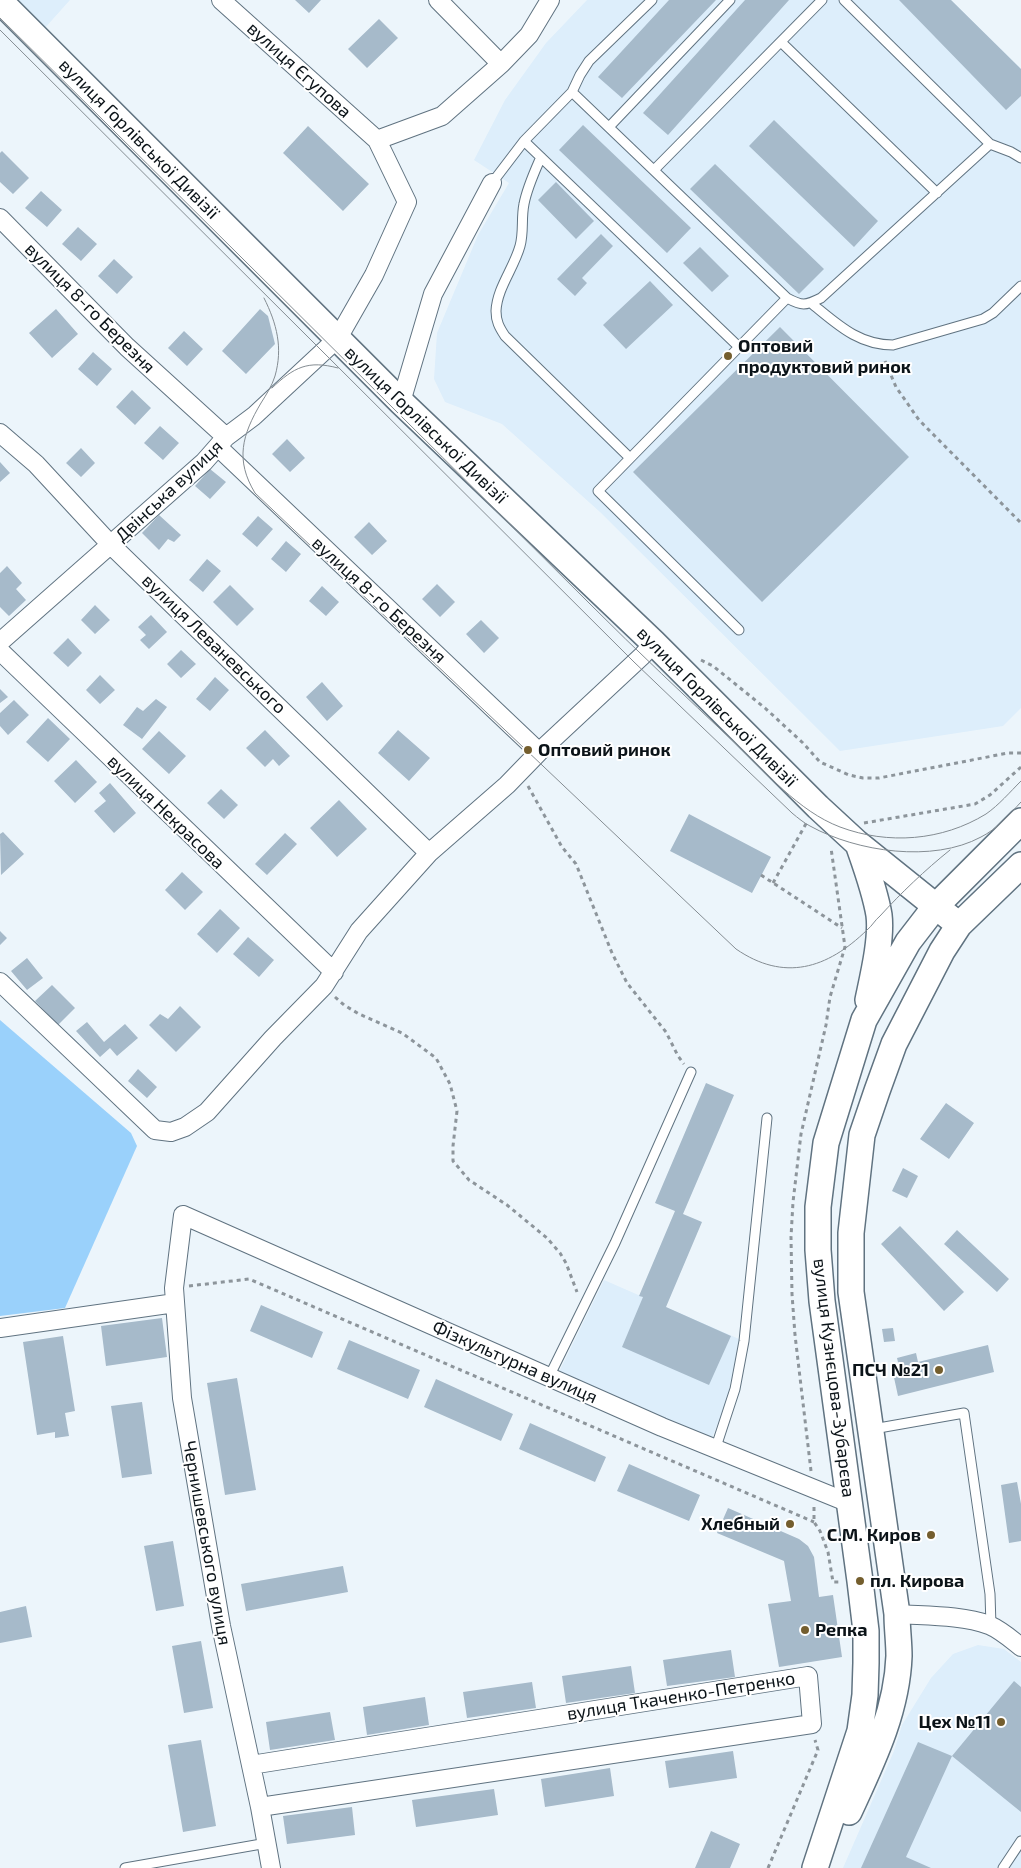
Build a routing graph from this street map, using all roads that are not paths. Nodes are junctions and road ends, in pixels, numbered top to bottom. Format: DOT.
graph roads {
  1 [pos="220,0"];
  2 [pos="438,0"];
  3 [pos="550,0"];
  4 [pos="652,0"];
  5 [pos="730,0"];
  6 [pos="822,0"];
  7 [pos="844,0"];
  8 [pos="0,1"];
  9 [pos="781,42"];
  10 [pos="501,64"];
  11 [pos="572,92"];
  12 [pos="609,127"];
  13 [pos="377,140"];
  14 [pos="524,141"];
  15 [pos="990,144"];
  16 [pos="541,157"];
  17 [pos="1021,158"];
  18 [pos="654,170"];
  19 [pos="492,183"];
  20 [pos="937,193"];
  21 [pos="0,218"];
  22 [pos="1021,286"];
  23 [pos="787,298"];
  24 [pos="811,304"];
  25 [pos="338,338"];
  26 [pos="739,347"];
  27 [pos="401,402"];
  28 [pos="0,433"];
  29 [pos="222,442"];
  30 [pos="630,458"];
  31 [pos="111,545"];
  32 [pos="739,630"];
  33 [pos="0,642"];
  34 [pos="654,643"];
  35 [pos="0,651"];
  36 [pos="539,752"];
  37 [pos="1021,821"];
  38 [pos="857,843"];
  39 [pos="429,853"];
  40 [pos="1021,865"];
  41 [pos="935,907"];
  42 [pos="959,925"];
  43 [pos="329,979"];
  44 [pos="0,982"];
  45 [pos="864,1020"];
  46 [pos="691,1072"];
  47 [pos="766,1118"];
  48 [pos="183,1215"];
  49 [pos="174,1295"];
  50 [pos="0,1328"];
  51 [pos="548,1377"];
  52 [pos="870,1429"];
  53 [pos="715,1450"];
  54 [pos="849,1503"];
  55 [pos="897,1614"];
  56 [pos="991,1626"];
  57 [pos="1021,1647"];
  58 [pos="251,1765"];
  59 [pos="260,1807"];
  60 [pos="1021,1840"];
  61 [pos="267,1843"];
  62 [pos="125,1868"];
  63 [pos="271,1868"];
  64 [pos="815,1868"];
  65 [pos="822,1868"];
  66 [pos="1002,1868"];
  1 -- 13 [label="street, вулиця Єгупова"];
  2 -- 10 [label="street"];
  3 -- 10 [label="street"];
  4 -- 11 [label="lane"];
  5 -- 12 [label="lane"];
  6 -- 9 [label="lane"];
  7 -- 15 [label="lane"];
  8 -- 25 [label="main road, вулиця Горлівської Дивізії"];
  9 -- 18 [label="lane"];
  9 -- 20 [label="lane"];
  10 -- 13 [label="street"];
  11 -- 12 [label="lane"];
  11 -- 14 [label="lane"];
  12 -- 18 [label="lane"];
  13 -- 25 [label="street, Двінська вулиця"];
  14 -- 16 [label="lane"];
  14 -- 19 [label="lane"];
  15 -- 17 [label="lane"];
  15 -- 20 [label="lane"];
  16 -- 26 [label="lane"];
  16 -- 30 [label="lane"];
  18 -- 23 [label="lane"];
  19 -- 27 [label="street"];
  20 -- 24 [label="lane"];
  21 -- 29 [label="street, вулиця 8-го Березня"];
  22 -- 24 [label="lane"];
  23 -- 24 [label="lane"];
  23 -- 26 [label="lane"];
  25 -- 27 [label="main road, вулиця Горлівської Дивізії"];
  25 -- 29 [label="street, Двінська вулиця"];
  26 -- 30 [label="lane"];
  27 -- 34 [label="main road, вулиця Горлівської Дивізії"];
  28 -- 31 [label="street, вулиця Леваневського"];
  29 -- 31 [label="street, Двінська вулиця"];
  29 -- 36 [label="street, вулиця 8-го Березня"];
  30 -- 32 [label="lane"];
  31 -- 33 [label="street, Двінська вулиця"];
  31 -- 39 [label="street, вулиця Леваневського"];
  34 -- 36 [label="street"];
  34 -- 38 [label="main road, вулиця Горлівської Дивізії"];
  35 -- 43 [label="street, вулиця Некрасова"];
  36 -- 39 [label="street"];
  37 -- 41 [label="main road, вулиця Кузнєцова-Зубарєва"];
  38 -- 41 [label="main road, вулиця Горлівської Дивізії"];
  38 -- 45 [label="main road"];
  39 -- 43 [label="street"];
  40 -- 42 [label="main road, вулиця Кузнєцова-Зубарєва"];
  41 -- 42 [label="main road, вулиця Горлівської Дивізії"];
  41 -- 45 [label="main road, вулиця Кузнєцова-Зубарєва"];
  42 -- 52 [label="main road, вулиця Кузнєцова-Зубарєва"];
  43 -- 44 [label="street"];
  45 -- 54 [label="main road, вулиця Кузнєцова-Зубарєва"];
  46 -- 51 [label="lane"];
  47 -- 53 [label="lane"];
  48 -- 49 [label="street, Чернишевського вулиця"];
  48 -- 51 [label="street, Фізкультурна вулиця"];
  49 -- 50 [label="street"];
  49 -- 58 [label="street, Чернишевського вулиця"];
  51 -- 53 [label="street, Фізкультурна вулиця"];
  52 -- 55 [label="main road, вулиця Кузнєцова-Зубарєва"];
  52 -- 56 [label="lane"];
  53 -- 54 [label="street, Фізкультурна вулиця"];
  54 -- 64 [label="main road, вулиця Кузнєцова-Зубарєва"];
  55 -- 56 [label="street"];
  55 -- 65 [label="main road, вулиця Кузнєцова-Зубарєва"];
  56 -- 57 [label="street"];
  58 -- 59 [label="street, Чернишевського вулиця"];
  58 -- 59 [label="street, вулиця Ткаченко-Петренко"];
  59 -- 61 [label="street, Чернишевського вулиця"];
  60 -- 66 [label="lane"];
  61 -- 62 [label="lane"];
  61 -- 63 [label="street, Чернишевського вулиця"];
}
